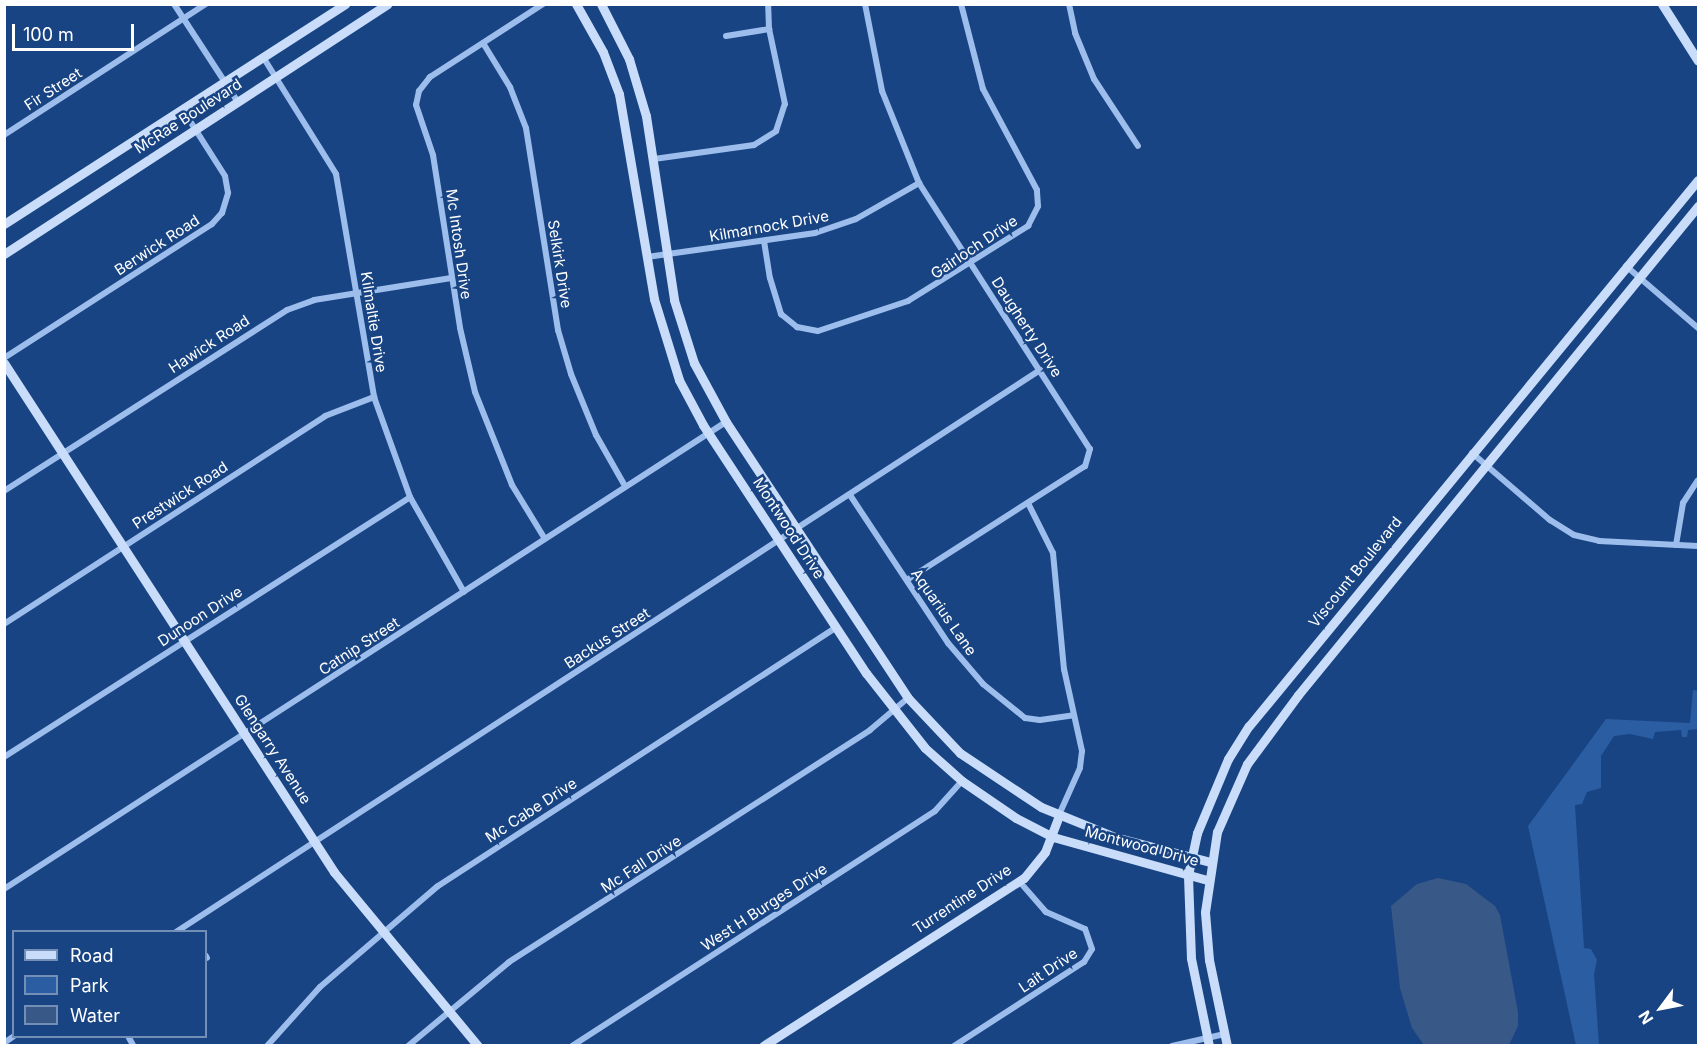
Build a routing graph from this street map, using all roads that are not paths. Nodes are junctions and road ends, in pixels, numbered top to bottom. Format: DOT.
graph roads {
  1 [pos="174,4"];
  2 [pos="206,4"];
  3 [pos="345,4"];
  4 [pos="388,4"];
  5 [pos="543,4"];
  6 [pos="576,4"];
  7 [pos="601,4"];
  8 [pos="768,4"];
  9 [pos="864,4"];
  10 [pos="961,4"];
  11 [pos="1069,4"];
  12 [pos="1662,4"];
  13 [pos="183,19"];
  14 [pos="769,29"];
  15 [pos="726,36"];
  16 [pos="483,43"];
  17 [pos="263,57"];
  18 [pos="1698,61"];
  19 [pos="276,77"];
  20 [pos="224,82"];
  21 [pos="238,102"];
  22 [pos="183,110"];
  23 [pos="195,129"];
  24 [pos="4,135"];
  25 [pos="1138,146"];
  26 [pos="654,159"];
  27 [pos="1698,180"];
  28 [pos="919,183"];
  29 [pos="1698,206"];
  30 [pos="4,224"];
  31 [pos="765,241"];
  32 [pos="4,254"];
  33 [pos="667,254"];
  34 [pos="647,257"];
  35 [pos="971,263"];
  36 [pos="1625,265"];
  37 [pos="452,278"];
  38 [pos="1640,280"];
  39 [pos="356,292"];
  40 [pos="1698,328"];
  41 [pos="4,358"];
  42 [pos="4,363"];
  43 [pos="1041,370"];
  44 [pos="374,397"];
  45 [pos="726,422"];
  46 [pos="709,433"];
  47 [pos="63,453"];
  48 [pos="1472,453"];
  49 [pos="1487,466"];
  50 [pos="1698,480"];
  51 [pos="626,486"];
  52 [pos="4,491"];
  53 [pos="850,495"];
  54 [pos="410,497"];
  55 [pos="1028,503"];
  56 [pos="797,528"];
  57 [pos="545,539"];
  58 [pos="779,540"];
  59 [pos="1676,544"];
  60 [pos="124,546"];
  61 [pos="1698,546"];
  62 [pos="1372,576"];
  63 [pos="907,580"];
  64 [pos="1387,588"];
  65 [pos="464,592"];
  66 [pos="4,624"];
  67 [pos="835,628"];
  68 [pos="185,640"];
  69 [pos="908,698"];
  70 [pos="1267,704"];
  71 [pos="893,710"];
  72 [pos="1074,715"];
  73 [pos="1282,715"];
  74 [pos="245,732"];
  75 [pos="4,757"];
  76 [pos="962,781"];
  77 [pos="1059,816"];
  78 [pos="1053,837"];
  79 [pos="315,842"];
  80 [pos="1191,856"];
  81 [pos="1210,862"];
  82 [pos="1188,875"];
  83 [pos="1207,880"];
  84 [pos="1019,881"];
  85 [pos="4,889"];
  86 [pos="186,925"];
  87 [pos="179,930"];
  88 [pos="189,930"];
  89 [pos="381,931"];
  90 [pos="448,1010"];
  91 [pos="1225,1034"];
  92 [pos="1208,1042"];
  93 [pos="267,1046"];
  94 [pos="408,1046"];
  95 [pos="478,1046"];
  96 [pos="572,1046"];
  97 [pos="763,1046"];
  98 [pos="954,1046"];
  99 [pos="1172,1046"];
  100 [pos="1227,1046"];
  1 -- 13 [label="street"];
  2 -- 13 [label="street, Fir Street"];
  3 -- 17 [label="main road, McRae Boulevard"];
  4 -- 19 [label="main road, McRae Boulevard"];
  5 -- 16 [label="street, Mc Intosh Drive"];
  6 -- 34 [label="main road, Montwood Drive"];
  7 -- 26 [label="main road, Montwood Drive"];
  8 -- 14 [label="street"];
  9 -- 28 [label="street, Daugherty Drive"];
  10 -- 35 [label="street, Gairloch Drive"];
  11 -- 25 [label="street"];
  12 -- 18 [label="main road"];
  13 -- 20 [label="street"];
  13 -- 24 [label="street, Fir Street"];
  14 -- 15 [label="street"];
  14 -- 26 [label="street"];
  16 -- 37 [label="street, Mc Intosh Drive"];
  16 -- 51 [label="street, Selkirk Drive"];
  17 -- 19 [label="street, Kilmaltie Drive"];
  17 -- 20 [label="main road, McRae Boulevard"];
  19 -- 21 [label="main road, McRae Boulevard"];
  19 -- 39 [label="street, Kilmaltie Drive"];
  20 -- 21 [label="street"];
  20 -- 22 [label="main road, McRae Boulevard"];
  21 -- 23 [label="main road, McRae Boulevard"];
  22 -- 23 [label="street, Berwick Road"];
  22 -- 30 [label="main road, McRae Boulevard"];
  23 -- 32 [label="main road, McRae Boulevard"];
  23 -- 41 [label="street, Berwick Road"];
  26 -- 33 [label="main road, Montwood Drive"];
  27 -- 36 [label="main road, Viscount Boulevard"];
  28 -- 31 [label="street, Kilmarnock Drive"];
  28 -- 35 [label="street, Daugherty Drive"];
  29 -- 38 [label="main road"];
  31 -- 33 [label="street, Kilmarnock Drive"];
  31 -- 35 [label="street, Gairloch Drive"];
  33 -- 34 [label="street, Kilmarnock Drive"];
  33 -- 45 [label="main road, Montwood Drive"];
  34 -- 46 [label="main road, Montwood Drive"];
  35 -- 43 [label="street, Daugherty Drive"];
  36 -- 38 [label="street"];
  36 -- 48 [label="main road, Viscount Boulevard"];
  37 -- 39 [label="street, Hawick Road"];
  37 -- 57 [label="street, Mc Intosh Drive"];
  38 -- 40 [label="street"];
  38 -- 49 [label="main road"];
  39 -- 44 [label="street, Kilmaltie Drive"];
  39 -- 47 [label="street, Hawick Road"];
  42 -- 47 [label="main road, Glengarry Avenue"];
  43 -- 53 [label="street, Backus Street"];
  43 -- 55 [label="street, Daugherty Drive"];
  44 -- 54 [label="street, Kilmaltie Drive"];
  44 -- 60 [label="street, Prestwick Road"];
  45 -- 46 [label="street, Catnip Street"];
  45 -- 56 [label="main road, Montwood Drive"];
  46 -- 51 [label="street, Catnip Street"];
  46 -- 58 [label="main road, Montwood Drive"];
  47 -- 52 [label="street, Hawick Road"];
  47 -- 60 [label="main road, Glengarry Avenue"];
  48 -- 49 [label="street"];
  48 -- 62 [label="main road, Viscount Boulevard"];
  49 -- 59 [label="street"];
  49 -- 64 [label="main road"];
  50 -- 59 [label="street"];
  51 -- 57 [label="street, Catnip Street"];
  53 -- 56 [label="street, Backus Street"];
  53 -- 63 [label="street, Aquarius Lane"];
  54 -- 65 [label="street, Kilmaltie Drive"];
  54 -- 68 [label="street, Dunoon Drive"];
  55 -- 63 [label="street, Daugherty Drive"];
  55 -- 72 [label="street, Turrentine Drive"];
  56 -- 58 [label="street, Backus Street"];
  56 -- 69 [label="main road, Montwood Drive"];
  57 -- 65 [label="street, Catnip Street"];
  58 -- 67 [label="main road, Montwood Drive"];
  58 -- 79 [label="street, Backus Street"];
  59 -- 61 [label="street"];
  60 -- 66 [label="street, Prestwick Road"];
  60 -- 68 [label="main road, Glengarry Avenue"];
  62 -- 64 [label="main road"];
  62 -- 70 [label="main road, Viscount Boulevard"];
  63 -- 72 [label="street, Aquarius Lane"];
  64 -- 73 [label="main road"];
  65 -- 74 [label="street, Catnip Street"];
  67 -- 71 [label="main road, Montwood Drive"];
  67 -- 89 [label="street, Mc Cabe Drive"];
  68 -- 74 [label="main road, Glengarry Avenue"];
  68 -- 75 [label="street, Dunoon Drive"];
  69 -- 71 [label="street, Mc Fall Drive"];
  69 -- 77 [label="main road, Montwood Drive"];
  70 -- 73 [label="main road"];
  70 -- 80 [label="main road, Viscount Boulevard"];
  71 -- 76 [label="main road, Montwood Drive"];
  71 -- 90 [label="street, Mc Fall Drive"];
  72 -- 77 [label="street, Turrentine Drive"];
  73 -- 81 [label="main road"];
  74 -- 79 [label="main road, Glengarry Avenue"];
  74 -- 85 [label="street, Catnip Street"];
  76 -- 78 [label="main road, Montwood Drive"];
  76 -- 96 [label="street, West H Burges Drive"];
  77 -- 78 [label="main road, Turrentine Drive"];
  77 -- 80 [label="main road, Montwood Drive"];
  78 -- 82 [label="main road, Montwood Drive"];
  78 -- 84 [label="main road, Turrentine Drive"];
  79 -- 86 [label="street, Backus Street"];
  79 -- 89 [label="main road, Glengarry Avenue"];
  80 -- 81 [label="main road, Montwood Drive"];
  80 -- 82 [label="main road, Viscount Boulevard"];
  81 -- 83 [label="main road"];
  82 -- 83 [label="main road, Montwood Drive"];
  82 -- 92 [label="main road, Viscount Boulevard"];
  83 -- 91 [label="main road"];
  84 -- 97 [label="main road, Turrentine Drive"];
  84 -- 98 [label="street, Lait Drive"];
  86 -- 87 [label="street, Backus Street"];
  86 -- 88 [label="street"];
  89 -- 90 [label="main road, Glengarry Avenue"];
  89 -- 93 [label="street, Mc Cabe Drive"];
  90 -- 94 [label="street, Mc Fall Drive"];
  90 -- 95 [label="main road, Glengarry Avenue"];
  91 -- 92 [label="street"];
  91 -- 100 [label="main road"];
  92 -- 99 [label="street"];
}
